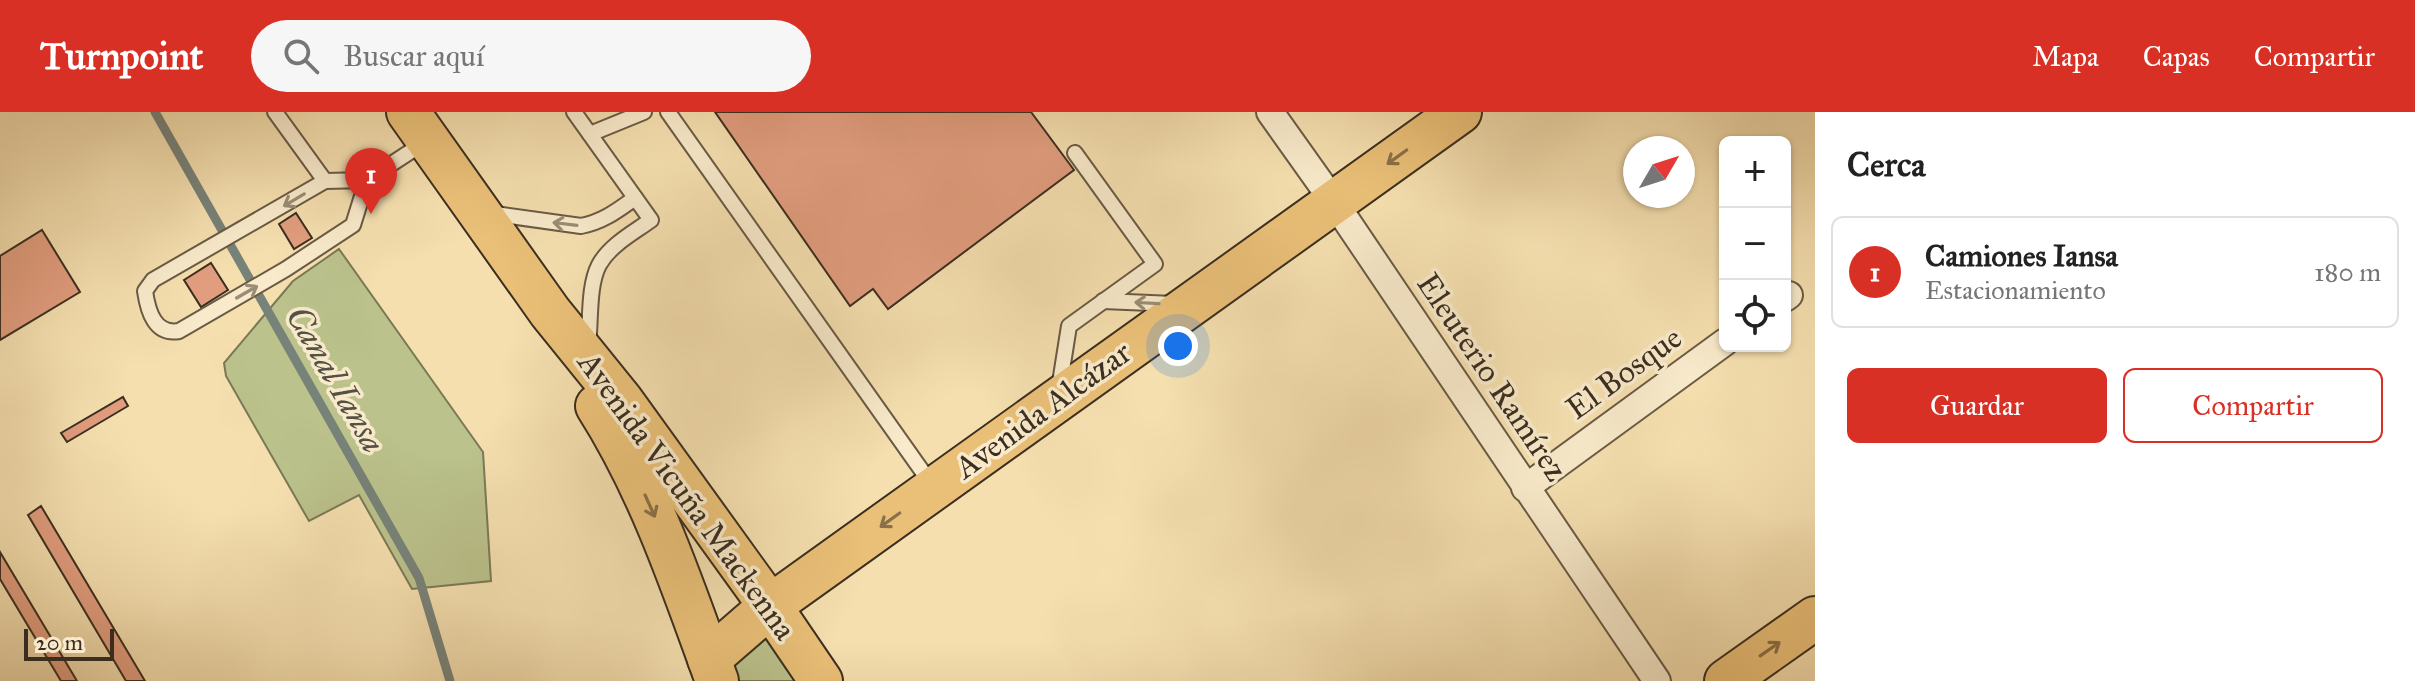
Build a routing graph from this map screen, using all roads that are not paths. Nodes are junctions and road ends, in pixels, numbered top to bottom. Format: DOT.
graph roads {
  1 [pos="275,112"];
  2 [pos="574,112"];
  3 [pos="644,112"];
  4 [pos="668,112"];
  5 [pos="1270,112"];
  6 [pos="1460,112"];
  7 [pos="418,126"];
  8 [pos="590,134"];
  9 [pos="1075,153"];
  10 [pos="367,180"];
  11 [pos="325,181"];
  12 [pos="635,198"];
  13 [pos="1334,202"];
  14 [pos="478,211"];
  15 [pos="1103,301"];
  16 [pos="1191,305"];
  17 [pos="550,312"];
  18 [pos="1719,346"];
  19 [pos="587,357"];
  20 [pos="1057,401"];
  21 [pos="935,488"];
  22 [pos="1525,488"];
  23 [pos="770,606"];
  24 [pos="1815,618"];
  25 [pos="711,674"];
  26 [pos="821,681"];
  27 [pos="1657,681"];
  28 [pos="1726,681"];
  1 -- 11 [label="lane"];
  2 -- 8 [label="lane"];
  3 -- 8 [label="lane"];
  4 -- 21 [label="lane"];
  5 -- 13 [label="street, Eleuterio Ramírez"];
  6 -- 13 [label="main road, Avenida Alcázar, one-way"];
  7 -- 10 [label="lane"];
  7 -- 14 [label="main road, Avenida Vicuña Mackenna"];
  8 -- 12 [label="lane"];
  9 -- 15 [label="lane"];
  10 -- 11 [label="lane"];
  11 -- 10 [label="lane, one-way"];
  12 -- 14 [label="lane, one-way"];
  12 -- 19 [label="lane"];
  13 -- 16 [label="main road, Avenida Alcázar"];
  13 -- 22 [label="street, Eleuterio Ramírez"];
  14 -- 17 [label="main road, Avenida Vicuña Mackenna"];
  16 -- 15 [label="lane, one-way"];
  15 -- 20 [label="lane"];
  16 -- 20 [label="main road, Avenida Alcázar"];
  17 -- 19 [label="main road, Avenida Vicuña Mackenna"];
  17 -- 25 [label="main road, Avenida Vicuña Mackenna, one-way"];
  18 -- 22 [label="street, El Bosque"];
  19 -- 23 [label="main road, Avenida Vicuña Mackenna"];
  20 -- 21 [label="main road, Avenida Alcázar"];
  21 -- 23 [label="main road, Avenida Alcázar, one-way"];
  22 -- 27 [label="street, Eleuterio Ramírez"];
  23 -- 25 [label="main road, Avenida Alcázar"];
  23 -- 26 [label="main road, Avenida Vicuña Mackenna"];
  28 -- 24 [label="main road, one-way"];
}
